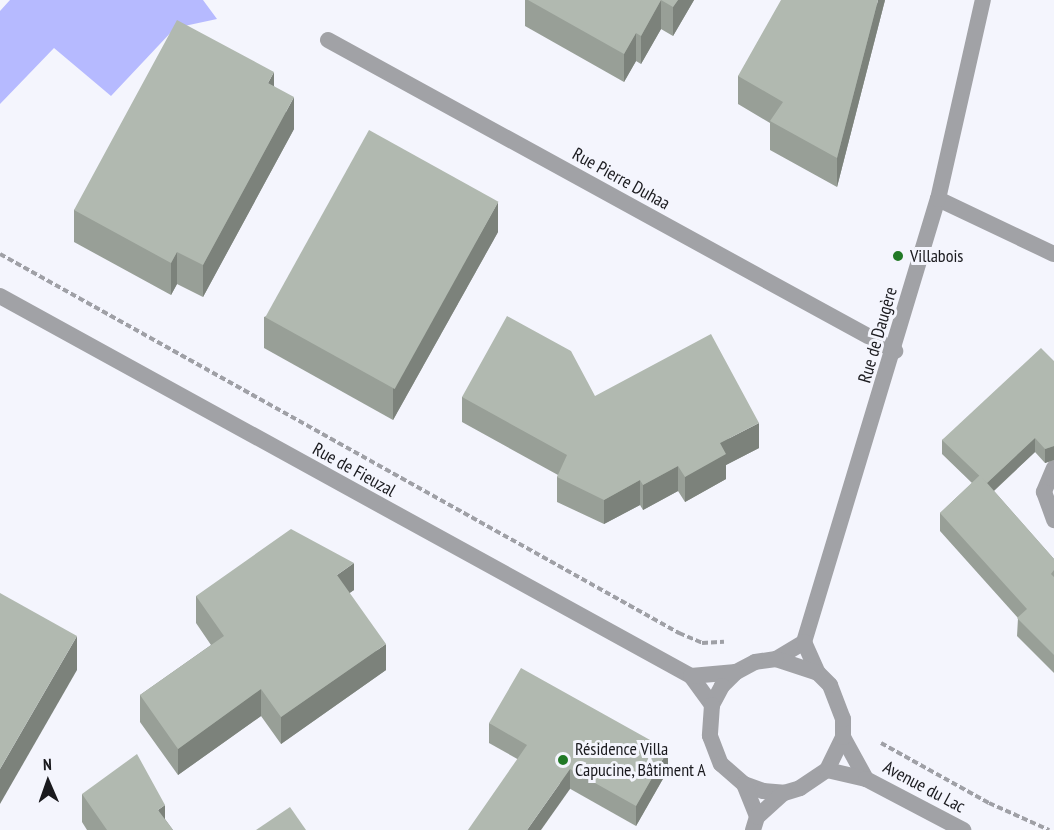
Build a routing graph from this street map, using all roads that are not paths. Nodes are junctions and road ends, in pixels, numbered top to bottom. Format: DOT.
graph roads {
  1 [pos="983,0"];
  2 [pos="328,40"];
  3 [pos="938,199"];
  4 [pos="1054,254"];
  5 [pos="0,296"];
  6 [pos="895,351"];
  7 [pos="1054,468"];
  8 [pos="1054,520"];
  9 [pos="804,642"];
  10 [pos="776,659"];
  11 [pos="736,672"];
  12 [pos="818,673"];
  13 [pos="691,676"];
  14 [pos="712,705"];
  15 [pos="843,737"];
  16 [pos="827,770"];
  17 [pos="866,779"];
  18 [pos="744,784"];
  19 [pos="784,793"];
  20 [pos="755,824"];
  21 [pos="963,830"];
  1 -- 3 [label="street, Rue de Daugère"];
  2 -- 6 [label="street, Rue Pierre Duhaa"];
  3 -- 4 [label="street"];
  3 -- 6 [label="street, Rue de Daugère"];
  5 -- 13 [label="street, Rue de Fieuzal"];
  6 -- 9 [label="street, Rue de Daugère"];
  7 -- 8 [label="street"];
  9 -- 10 [label="street"];
  9 -- 12 [label="street"];
  10 -- 11 [label="street"];
  10 -- 12 [label="street"];
  11 -- 13 [label="street"];
  11 -- 14 [label="street"];
  12 -- 15 [label="street"];
  13 -- 14 [label="street, Rue de Fieuzal"];
  14 -- 18 [label="street"];
  15 -- 16 [label="street"];
  15 -- 17 [label="street, Avenue du Lac"];
  16 -- 17 [label="street, Avenue du Lac"];
  16 -- 19 [label="street"];
  17 -- 21 [label="street, Avenue du Lac"];
  18 -- 19 [label="street"];
  18 -- 20 [label="street"];
  19 -- 20 [label="street"];
}
